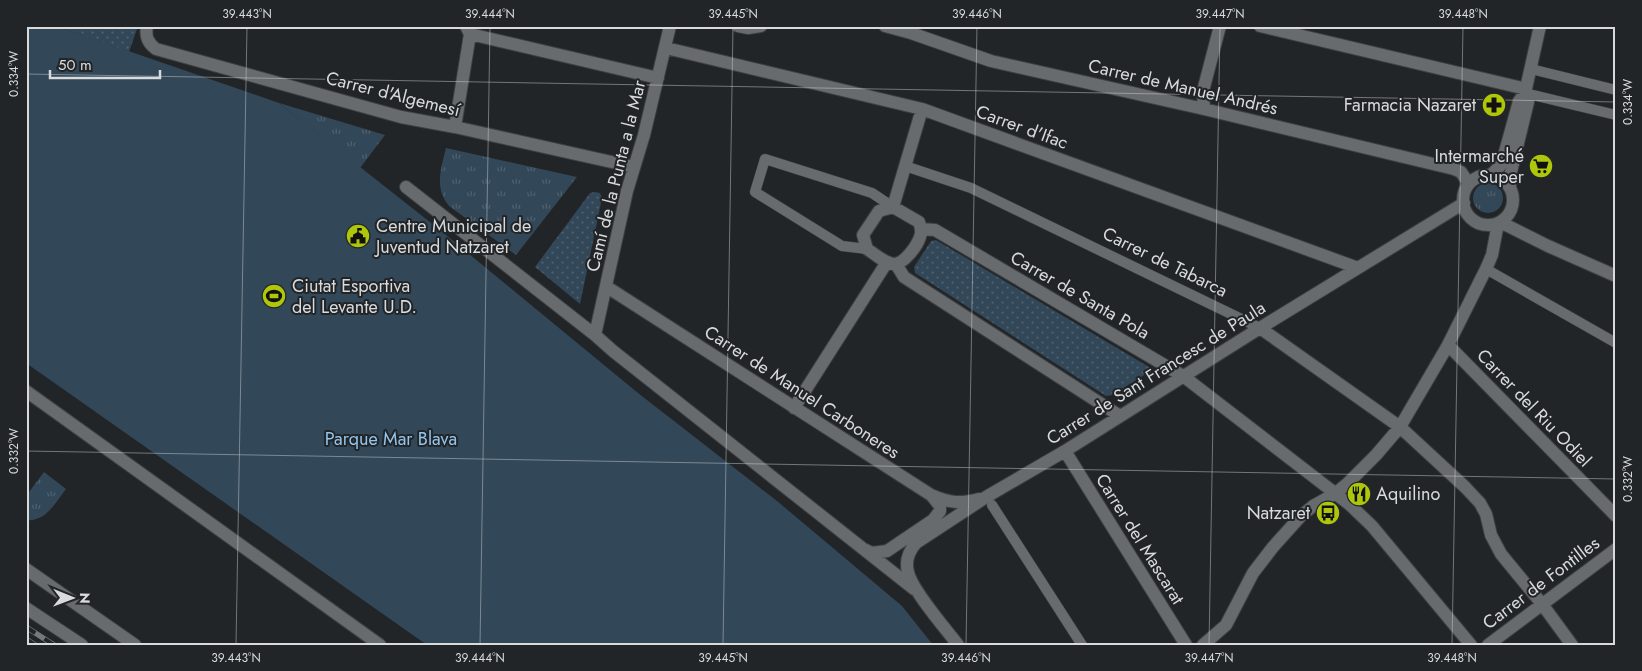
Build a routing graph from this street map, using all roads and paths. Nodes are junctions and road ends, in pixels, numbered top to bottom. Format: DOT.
graph roads {
  1 [pos="147,26"];
  2 [pos="670,26"];
  3 [pos="738,26"];
  4 [pos="760,26"];
  5 [pos="886,26"];
  6 [pos="1220,26"];
  7 [pos="1260,26"];
  8 [pos="1540,26"];
  9 [pos="468,30"];
  10 [pos="666,48"];
  11 [pos="1531,69"];
  12 [pos="658,78"];
  13 [pos="1616,90"];
  14 [pos="1526,91"];
  15 [pos="922,109"];
  16 [pos="1204,109"];
  17 [pos="1616,115"];
  18 [pos="455,127"];
  19 [pos="905,166"];
  20 [pos="634,167"];
  21 [pos="1492,174"];
  22 [pos="1469,184"];
  23 [pos="1510,186"];
  24 [pos="406,187"];
  25 [pos="1464,203"];
  26 [pos="892,207"];
  27 [pos="1499,222"];
  28 [pos="921,229"];
  29 [pos="867,249"];
  30 [pos="892,263"];
  31 [pos="1358,268"];
  32 [pos="1486,269"];
  33 [pos="1616,276"];
  34 [pos="607,287"];
  35 [pos="1260,328"];
  36 [pos="595,335"];
  37 [pos="1616,343"];
  38 [pos="1448,345"];
  39 [pos="1183,376"];
  40 [pos="26,391"];
  41 [pos="794,408"];
  42 [pos="1120,416"];
  43 [pos="1400,427"];
  44 [pos="1065,451"];
  45 [pos="1336,494"];
  46 [pos="931,495"];
  47 [pos="989,501"];
  48 [pos="1616,516"];
  49 [pos="862,548"];
  50 [pos="1616,549"];
  51 [pos="26,569"];
  52 [pos="920,594"];
  53 [pos="1542,604"];
  54 [pos="26,608"];
  55 [pos="82,645"];
  56 [pos="135,645"];
  57 [pos="380,645"];
  58 [pos="958,645"];
  59 [pos="1082,645"];
  60 [pos="1186,645"];
  61 [pos="1203,645"];
  62 [pos="1471,645"];
  63 [pos="1488,645"];
  64 [pos="1572,645"];
  1 -- 18 [label="street, Carrer d'Algemesí"];
  2 -- 10 [label="street, Camí de la Punta a la Mar"];
  3 -- 4 [label="street"];
  5 -- 16 [label="street, Carrer de Manuel Andrés"];
  6 -- 16 [label="street"];
  7 -- 14 [label="street"];
  8 -- 11 [label="street"];
  9 -- 12 [label="street"];
  9 -- 18 [label="street"];
  10 -- 12 [label="street, Camí de la Punta a la Mar"];
  10 -- 15 [label="street, Carrer d'Ifac"];
  11 -- 13 [label="street"];
  11 -- 14 [label="street"];
  12 -- 20 [label="street, Camí de la Punta a la Mar"];
  14 -- 17 [label="street"];
  14 -- 21 [label="street"];
  14 -- 23 [label="street"];
  15 -- 19 [label="street"];
  15 -- 31 [label="street, Carrer d'Ifac"];
  16 -- 22 [label="street, Carrer de Manuel Andrés"];
  18 -- 20 [label="street, Carrer d'Algemesí"];
  19 -- 26 [label="street"];
  19 -- 35 [label="street, Carrer de Tabarca"];
  20 -- 34 [label="street, Camí de la Punta a la Mar"];
  21 -- 22 [label="street"];
  21 -- 23 [label="street"];
  22 -- 25 [label="street"];
  23 -- 27 [label="street"];
  24 -- 36 [label="street"];
  25 -- 27 [label="street"];
  25 -- 31 [label="street, Carrer de Sant Francesc de Paula"];
  26 -- 28 [label="street"];
  26 -- 29 [label="street"];
  26 -- 29 [label="street"];
  27 -- 32 [label="street"];
  27 -- 33 [label="street"];
  28 -- 30 [label="street"];
  28 -- 39 [label="street, Carrer de Santa Pola"];
  29 -- 30 [label="street"];
  30 -- 41 [label="street"];
  30 -- 42 [label="street"];
  31 -- 35 [label="street, Carrer de Sant Francesc de Paula"];
  32 -- 37 [label="street"];
  32 -- 38 [label="street"];
  34 -- 36 [label="street, Camí de la Punta a la Mar"];
  34 -- 41 [label="street, Carrer de Manuel Carboneres"];
  35 -- 39 [label="street, Carrer de Sant Francesc de Paula"];
  35 -- 43 [label="street, Carrer de Tabarca"];
  36 -- 49 [label="street"];
  38 -- 43 [label="street"];
  38 -- 48 [label="street, Carrer del Riu Odiel"];
  39 -- 42 [label="street, Carrer de Sant Francesc de Paula"];
  39 -- 45 [label="street, Carrer de Santa Pola"];
  40 -- 57 [label="street"];
  41 -- 46 [label="street, Carrer de Manuel Carboneres"];
  42 -- 44 [label="street, Carrer de Sant Francesc de Paula"];
  43 -- 45 [label="street"];
  43 -- 53 [label="street, Carrer de Tabarca"];
  44 -- 47 [label="street, Carrer de Sant Francesc de Paula"];
  44 -- 60 [label="street, Carrer del Mascarat"];
  45 -- 61 [label="street"];
  45 -- 62 [label="street, Carrer de Santa Pola"];
  46 -- 47 [label="street, Carrer de Manuel Carboneres"];
  46 -- 49 [label="street"];
  47 -- 52 [label="street, Carrer de Sant Francesc de Paula"];
  47 -- 59 [label="street"];
  49 -- 52 [label="street"];
  50 -- 53 [label="street, Carrer de Fontilles"];
  51 -- 56 [label="street"];
  52 -- 58 [label="street"];
  53 -- 63 [label="street, Carrer de Fontilles"];
  53 -- 64 [label="street"];
  54 -- 55 [label="street"];
}
